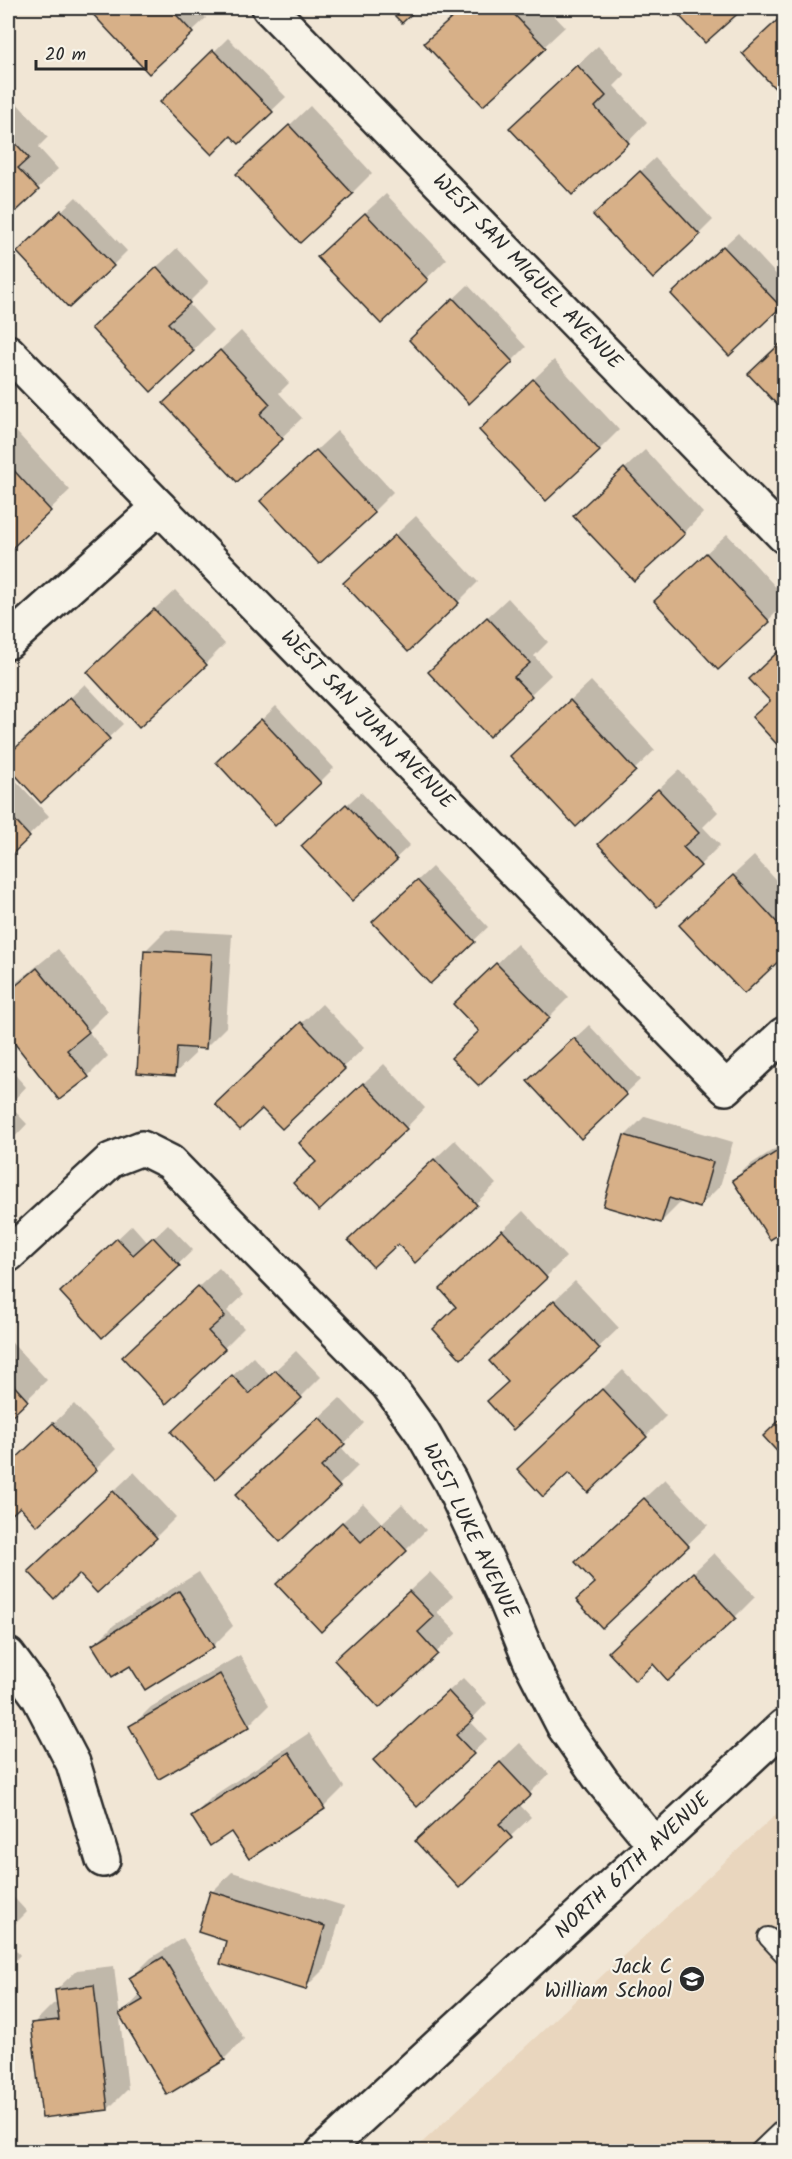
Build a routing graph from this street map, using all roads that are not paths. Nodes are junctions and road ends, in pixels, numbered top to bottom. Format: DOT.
graph roads {
  1 [pos="269,8"];
  2 [pos="8,352"];
  3 [pos="159,507"];
  4 [pos="784,536"];
  5 [pos="8,642"];
  6 [pos="784,1034"];
  7 [pos="8,1255"];
  8 [pos="8,1655"];
  9 [pos="784,1726"];
  10 [pos="655,1845"];
  11 [pos="103,1860"];
  12 [pos="768,1937"];
  13 [pos="784,1954"];
  14 [pos="784,2128"];
  15 [pos="323,2151"];
  16 [pos="759,2151"];
  1 -- 4 [label="street, WEST SAN MIGUEL AVENUE"];
  2 -- 3 [label="street, WEST SAN JUAN AVENUE"];
  3 -- 5 [label="street"];
  3 -- 6 [label="street, WEST SAN JUAN AVENUE"];
  7 -- 10 [label="street, WEST LUKE AVENUE"];
  8 -- 11 [label="street"];
  9 -- 10 [label="street, NORTH 67TH AVENUE"];
  10 -- 15 [label="street, NORTH 67TH AVENUE"];
  12 -- 13 [label="lane"];
  14 -- 16 [label="lane"];
}
